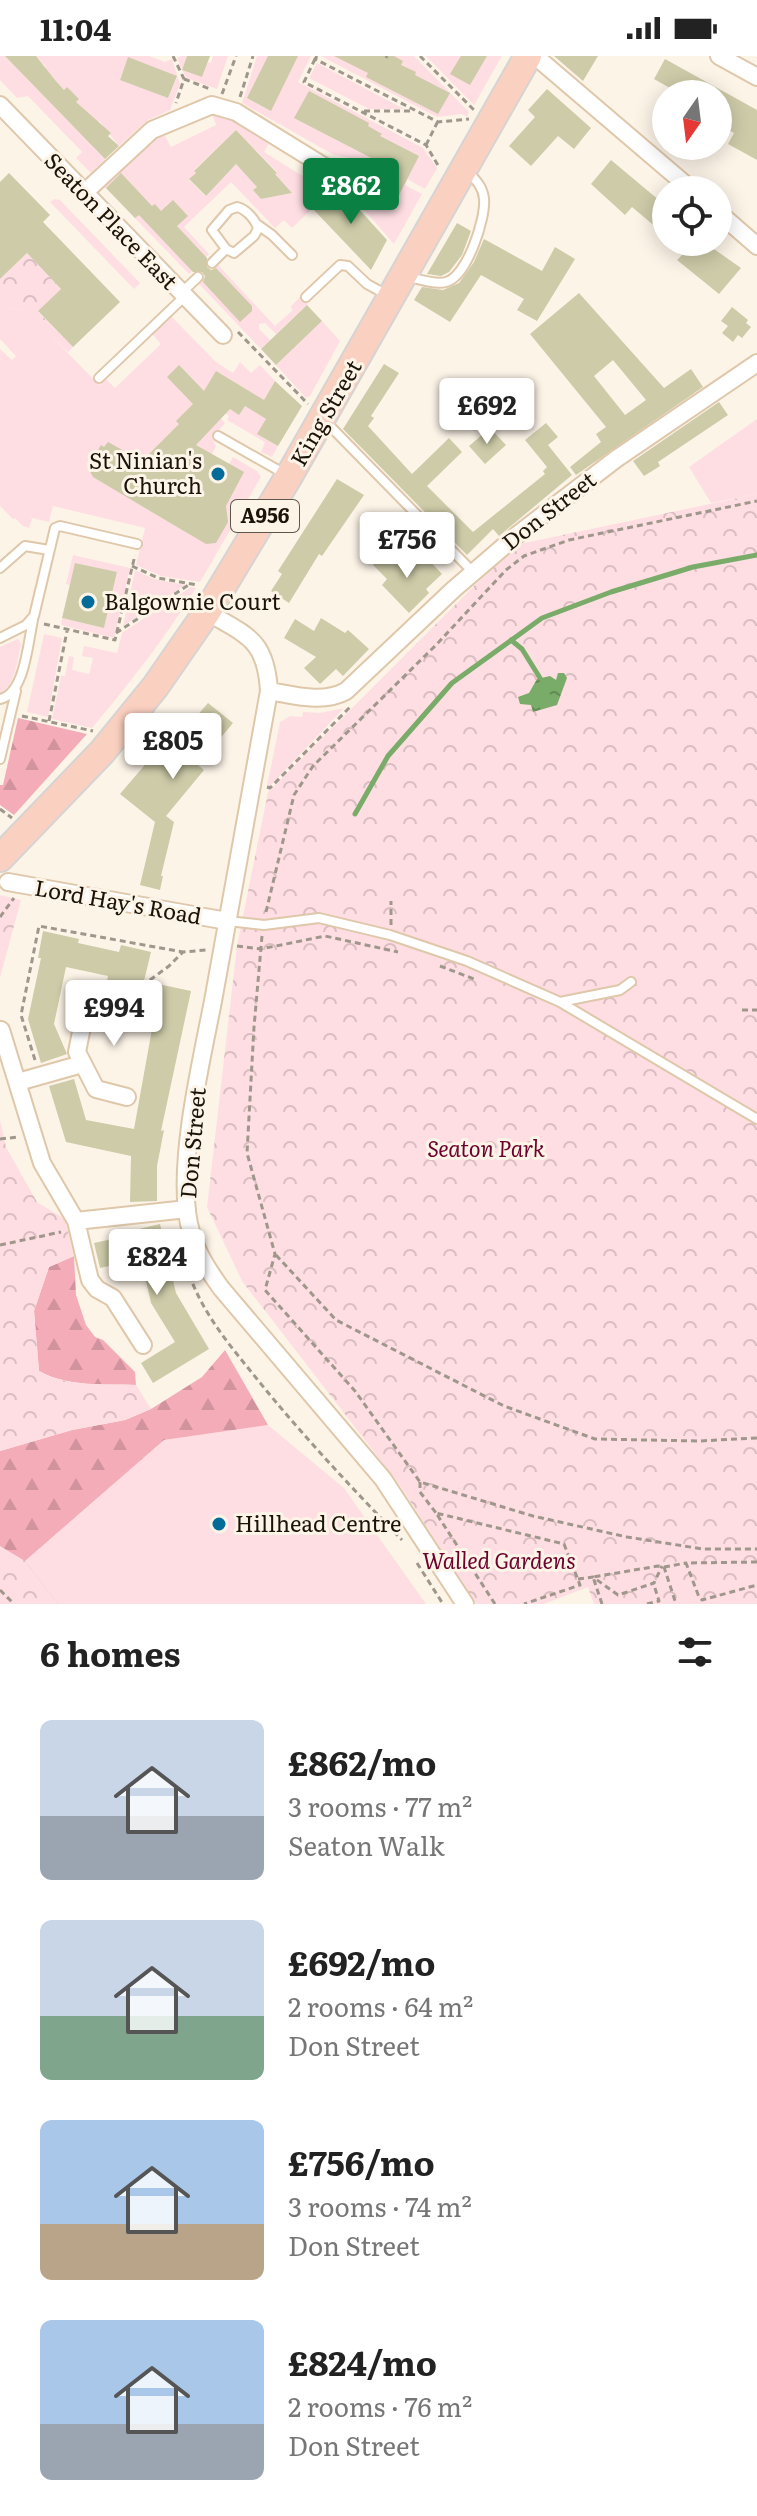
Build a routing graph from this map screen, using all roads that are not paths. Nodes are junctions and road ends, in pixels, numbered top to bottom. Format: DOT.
graph roads {
  1 [pos="528,56"];
  2 [pos="535,56"];
  3 [pos="719,56"];
  4 [pos="757,77"];
  5 [pos="0,105"];
  6 [pos="330,170"];
  7 [pos="676,176"];
  8 [pos="459,179"];
  9 [pos="84,193"];
  10 [pos="732,224"];
  11 [pos="258,225"];
  12 [pos="757,246"];
  13 [pos="226,249"];
  14 [pos="292,255"];
  15 [pos="212,263"];
  16 [pos="198,277"];
  17 [pos="397,287"];
  18 [pos="182,295"];
  19 [pos="306,297"];
  20 [pos="223,335"];
  21 [pos="757,363"];
  22 [pos="99,378"];
  23 [pos="322,419"];
  24 [pos="218,436"];
  25 [pos="289,476"];
  26 [pos="137,544"];
  27 [pos="49,550"];
  28 [pos="0,568"];
  29 [pos="473,572"];
  30 [pos="214,601"];
  31 [pos="33,619"];
  32 [pos="0,638"];
  33 [pos="17,686"];
  34 [pos="269,691"];
  35 [pos="0,699"];
  36 [pos="0,759"];
  37 [pos="10,875"];
  38 [pos="227,921"];
  39 [pos="631,982"];
  40 [pos="89,992"];
  41 [pos="560,1002"];
  42 [pos="1,1030"];
  43 [pos="82,1064"];
  44 [pos="18,1082"];
  45 [pos="127,1097"];
  46 [pos="757,1119"];
  47 [pos="187,1209"];
  48 [pos="78,1227"];
  49 [pos="143,1345"];
  50 [pos="465,1604"];
  1 -- 8 [label="main road, King Street / A956"];
  2 -- 7 [label="street"];
  3 -- 4 [label="street"];
  5 -- 9 [label="street, Seaton Place East"];
  6 -- 9 [label="street"];
  8 -- 17 [label="main road, King Street / A956"];
  8 -- 17 [label="lane"];
  9 -- 18 [label="street, Seaton Place East"];
  10 -- 12 [label="street"];
  11 -- 13 [label="lane"];
  11 -- 13 [label="lane"];
  11 -- 14 [label="lane"];
  13 -- 15 [label="lane"];
  16 -- 18 [label="lane"];
  17 -- 19 [label="lane"];
  17 -- 23 [label="main road, King Street / A956"];
  18 -- 20 [label="street, Seaton Place East"];
  18 -- 22 [label="lane"];
  21 -- 29 [label="street, Don Street"];
  23 -- 25 [label="main road, King Street / A956"];
  23 -- 29 [label="lane"];
  24 -- 25 [label="lane"];
  25 -- 30 [label="main road, King Street / A956"];
  26 -- 27 [label="lane"];
  27 -- 28 [label="lane"];
  27 -- 31 [label="lane"];
  29 -- 34 [label="street, Don Street"];
  30 -- 34 [label="street, Don Street"];
  30 -- 37 [label="main road, King Street / A956"];
  31 -- 32 [label="lane"];
  31 -- 33 [label="lane"];
  33 -- 35 [label="lane"];
  33 -- 36 [label="lane"];
  34 -- 38 [label="street, Don Street"];
  37 -- 38 [label="street, Lord Hay's Road"];
  38 -- 41 [label="lane"];
  38 -- 47 [label="street, Don Street"];
  39 -- 41 [label="lane"];
  40 -- 43 [label="street"];
  41 -- 46 [label="lane"];
  42 -- 44 [label="street"];
  43 -- 44 [label="street"];
  43 -- 45 [label="street"];
  44 -- 48 [label="street"];
  47 -- 48 [label="street"];
  47 -- 50 [label="street, Don Street"];
  48 -- 49 [label="street"];
}
